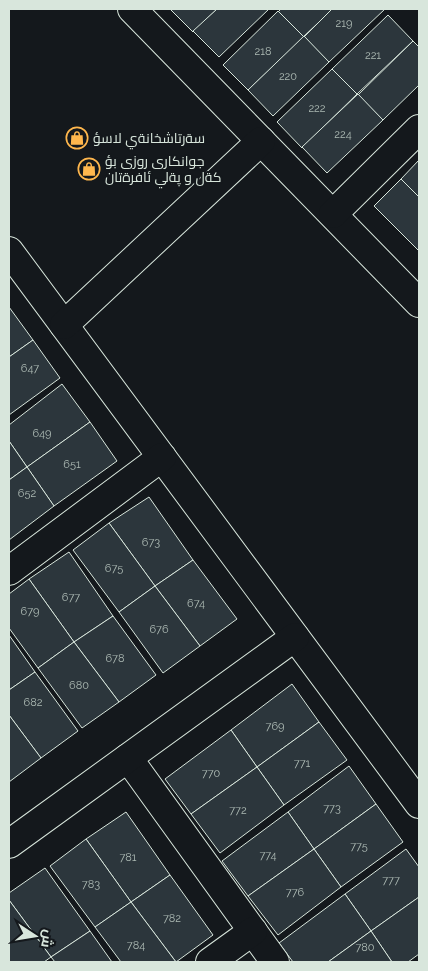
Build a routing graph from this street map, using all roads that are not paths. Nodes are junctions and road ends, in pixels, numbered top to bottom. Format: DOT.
graph roads {
  1 [pos="132,9"];
  2 [pos="419,129"];
  3 [pos="261,141"];
  4 [pos="333,214"];
  5 [pos="9,251"];
  6 [pos="419,302"];
  7 [pos="64,325"];
  8 [pos="162,457"];
  9 [pos="9,571"];
  10 [pos="295,637"];
  11 [pos="128,758"];
  12 [pos="419,804"];
  13 [pos="9,844"];
  14 [pos="252,931"];
  15 [pos="210,962"];
  16 [pos="276,962"];
  1 -- 3 [label="street"];
  2 -- 4 [label="street"];
  3 -- 4 [label="street"];
  3 -- 7 [label="street"];
  4 -- 6 [label="street"];
  5 -- 7 [label="street"];
  7 -- 8 [label="street"];
  8 -- 9 [label="street"];
  8 -- 10 [label="street"];
  10 -- 11 [label="street"];
  10 -- 12 [label="street"];
  11 -- 13 [label="street"];
  11 -- 14 [label="street"];
  14 -- 15 [label="street"];
  14 -- 16 [label="street"];
}
